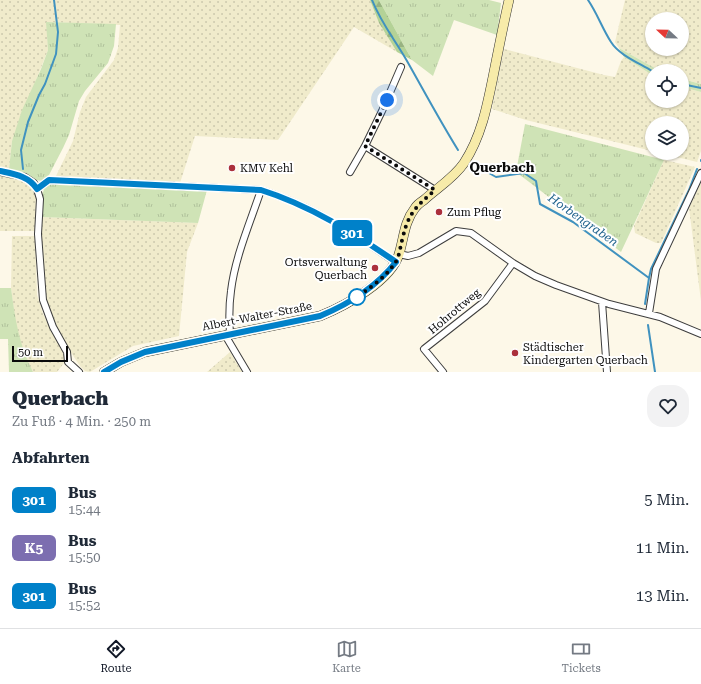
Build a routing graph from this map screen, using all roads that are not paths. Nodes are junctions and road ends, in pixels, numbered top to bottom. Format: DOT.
graph roads {
  1 [pos="509,0"];
  2 [pos="401,67"];
  3 [pos="365,146"];
  4 [pos="0,172"];
  5 [pos="350,172"];
  6 [pos="701,174"];
  7 [pos="37,189"];
  8 [pos="261,190"];
  9 [pos="435,190"];
  10 [pos="397,258"];
  11 [pos="513,263"];
  12 [pos="602,302"];
  13 [pos="649,313"];
  14 [pos="228,334"];
  15 [pos="701,334"];
  16 [pos="79,372"];
  17 [pos="104,372"];
  18 [pos="247,372"];
  19 [pos="443,372"];
  20 [pos="607,372"];
  1 -- 9 [label="street, Albert-Walter-Straße"];
  2 -- 3 [label="street"];
  3 -- 5 [label="street"];
  3 -- 9 [label="street"];
  4 -- 7 [label="street"];
  6 -- 13 [label="street"];
  7 -- 8 [label="street"];
  7 -- 16 [label="street"];
  8 -- 10 [label="street"];
  8 -- 14 [label="street"];
  9 -- 10 [label="street, Albert-Walter-Straße"];
  10 -- 11 [label="street"];
  10 -- 14 [label="street, Albert-Walter-Straße"];
  11 -- 12 [label="street"];
  11 -- 19 [label="street, Hohrottweg"];
  12 -- 13 [label="street"];
  12 -- 20 [label="street"];
  13 -- 15 [label="street"];
  14 -- 17 [label="street, Albert-Walter-Straße"];
  14 -- 18 [label="street"];
}
